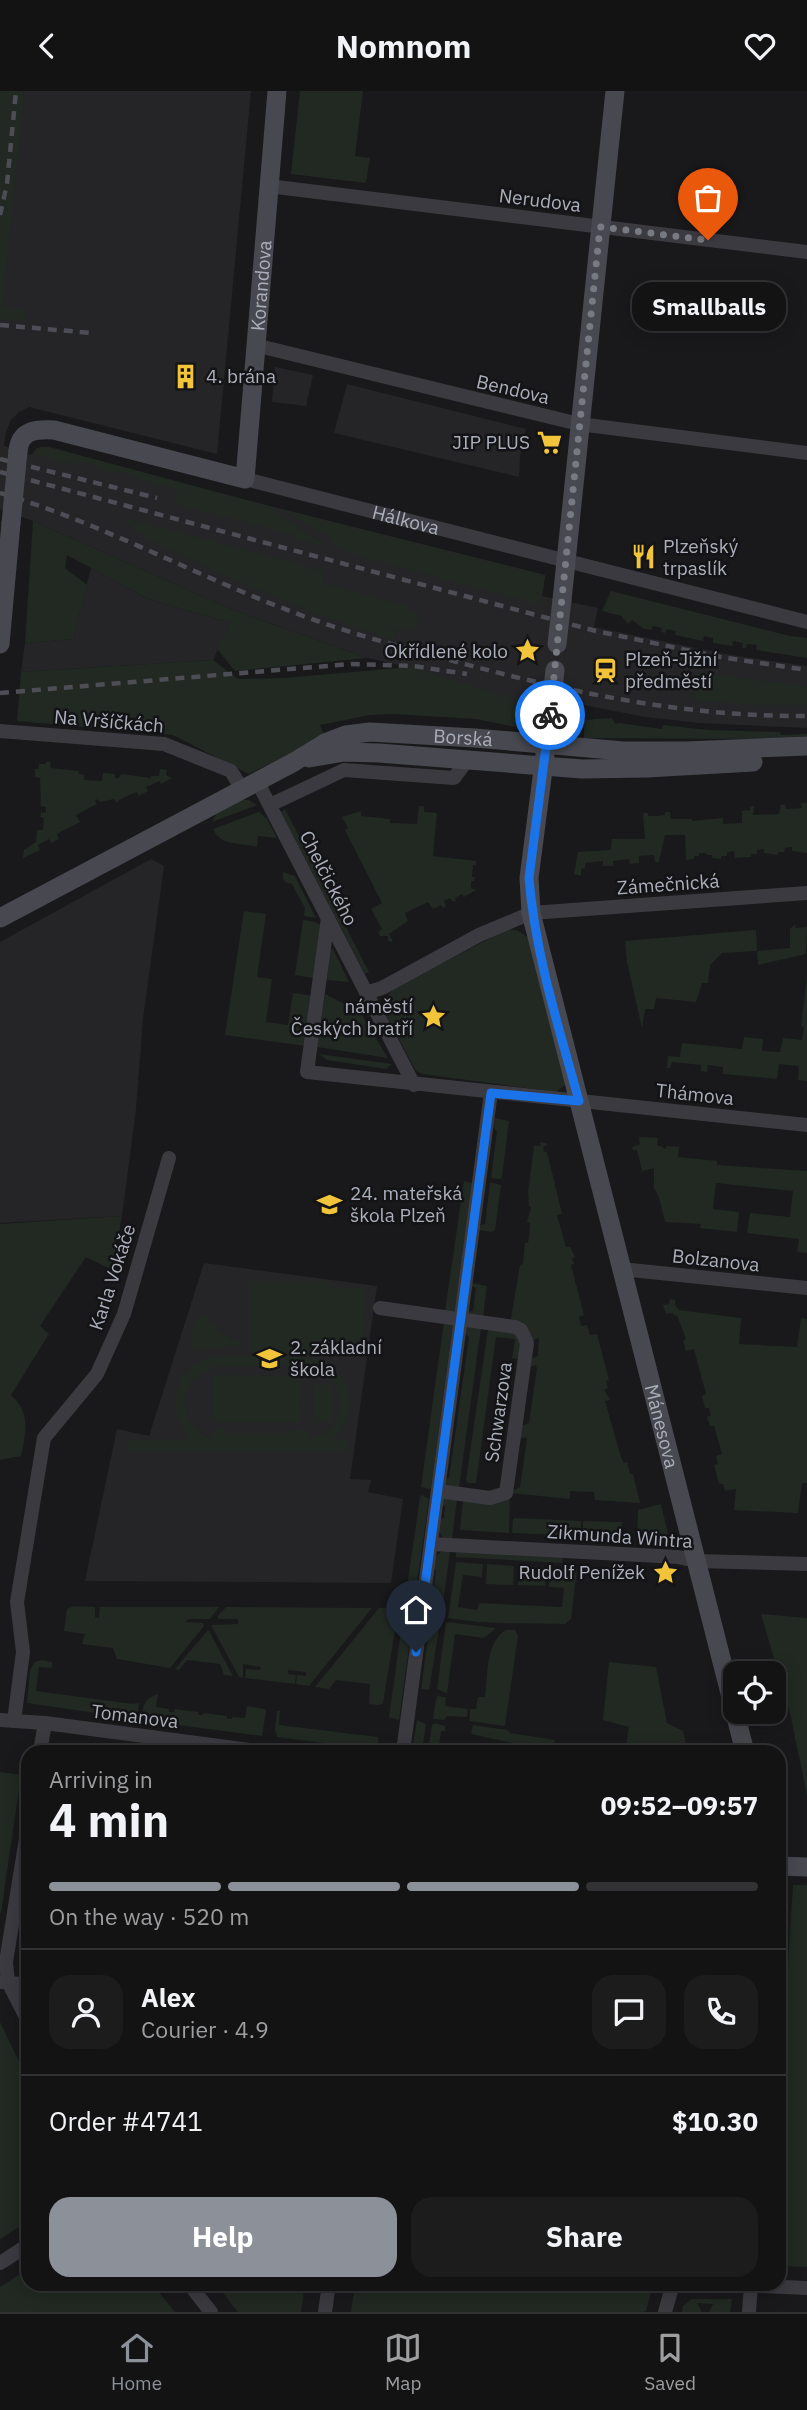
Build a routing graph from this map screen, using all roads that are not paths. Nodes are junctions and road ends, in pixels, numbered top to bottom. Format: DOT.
graph roads {
  1 [pos="277,91"];
  2 [pos="615,91"];
  3 [pos="268,186"];
  4 [pos="600,227"];
  5 [pos="807,252"];
  6 [pos="255,345"];
  7 [pos="579,424"];
  8 [pos="807,453"];
  9 [pos="245,479"];
  10 [pos="565,561"];
  11 [pos="807,618"];
  12 [pos="0,644"];
  13 [pos="0,731"];
  14 [pos="547,745"];
  15 [pos="807,746"];
  16 [pos="807,758"];
  17 [pos="468,759"];
  18 [pos="294,762"];
  19 [pos="544,767"];
  20 [pos="250,785"];
  21 [pos="270,805"];
  22 [pos="807,893"];
  23 [pos="531,913"];
  24 [pos="0,918"];
  25 [pos="328,918"];
  26 [pos="366,993"];
  27 [pos="414,1084"];
  28 [pos="491,1093"];
  29 [pos="579,1101"];
  30 [pos="807,1125"];
  31 [pos="169,1158"];
  32 [pos="621,1269"];
  33 [pos="807,1288"];
  34 [pos="380,1308"];
  35 [pos="461,1319"];
  36 [pos="438,1491"];
  37 [pos="431,1543"];
  38 [pos="696,1561"];
  39 [pos="807,1564"];
  40 [pos="7,1720"];
  41 [pos="45,1723"];
  42 [pos="41,1745"];
  43 [pos="212,1745"];
  44 [pos="404,1745"];
  45 [pos="743,1745"];
  46 [pos="786,1866"];
  47 [pos="807,1867"];
  48 [pos="21,1869"];
  49 [pos="4,1982"];
  50 [pos="21,2010"];
  51 [pos="21,2250"];
  52 [pos="0,2263"];
  53 [pos="786,2287"];
  54 [pos="807,2288"];
  55 [pos="194,2291"];
  56 [pos="328,2291"];
  57 [pos="671,2291"];
  58 [pos="751,2291"];
  59 [pos="211,2312"];
  60 [pos="325,2312"];
  61 [pos="665,2312"];
  62 [pos="749,2312"];
  1 -- 3 [label="street, Korandova"];
  2 -- 4 [label="street"];
  3 -- 4 [label="street, Nerudova"];
  3 -- 6 [label="street, Korandova"];
  4 -- 5 [label="street, Nerudova"];
  4 -- 7 [label="street"];
  6 -- 7 [label="street, Bendova"];
  6 -- 9 [label="street, Korandova"];
  7 -- 8 [label="street, Bendova"];
  7 -- 10 [label="street"];
  9 -- 10 [label="street, Hálkova"];
  9 -- 12 [label="street, Hálkova, bridge"];
  10 -- 11 [label="street, Hálkova"];
  10 -- 14 [label="street, bridge"];
  13 -- 20 [label="street, Na Vršíčkách"];
  14 -- 15 [label="street, Borská"];
  14 -- 18 [label="street, Borská"];
  14 -- 19 [label="street"];
  16 -- 19 [label="street, Borská"];
  17 -- 18 [label="street, Borská"];
  17 -- 19 [label="street, Borská"];
  17 -- 21 [label="street, Borská"];
  18 -- 20 [label="street, Borská"];
  19 -- 23 [label="street"];
  20 -- 21 [label="street, Chelčického"];
  20 -- 24 [label="street, Borská"];
  21 -- 25 [label="street, Chelčického"];
  22 -- 23 [label="street, Zámečnická"];
  23 -- 26 [label="street"];
  23 -- 29 [label="street"];
  25 -- 26 [label="street, Chelčického"];
  25 -- 27 [label="street"];
  26 -- 27 [label="street"];
  27 -- 28 [label="street"];
  28 -- 29 [label="street"];
  28 -- 35 [label="street"];
  29 -- 30 [label="street, Thámova"];
  29 -- 32 [label="street, Mánesova"];
  31 -- 40 [label="street, Karla Vokáče"];
  32 -- 33 [label="street, Bolzanova"];
  32 -- 38 [label="street, Mánesova"];
  34 -- 35 [label="street, Schwarzova"];
  35 -- 36 [label="street"];
  35 -- 36 [label="street, Schwarzova"];
  36 -- 37 [label="street"];
  37 -- 38 [label="street, Zikmunda Wintra"];
  37 -- 44 [label="street"];
  38 -- 39 [label="street, Zikmunda Wintra"];
  38 -- 45 [label="street, Mánesova"];
  40 -- 41 [label="street, Tomanova"];
  41 -- 42 [label="street"];
  41 -- 43 [label="street, Tomanova"];
  46 -- 47 [label="street"];
  48 -- 49 [label="street"];
  49 -- 50 [label="street"];
  51 -- 52 [label="street"];
  53 -- 54 [label="street"];
  55 -- 59 [label="street"];
  56 -- 60 [label="street"];
  57 -- 61 [label="street"];
  58 -- 62 [label="street"];
}
